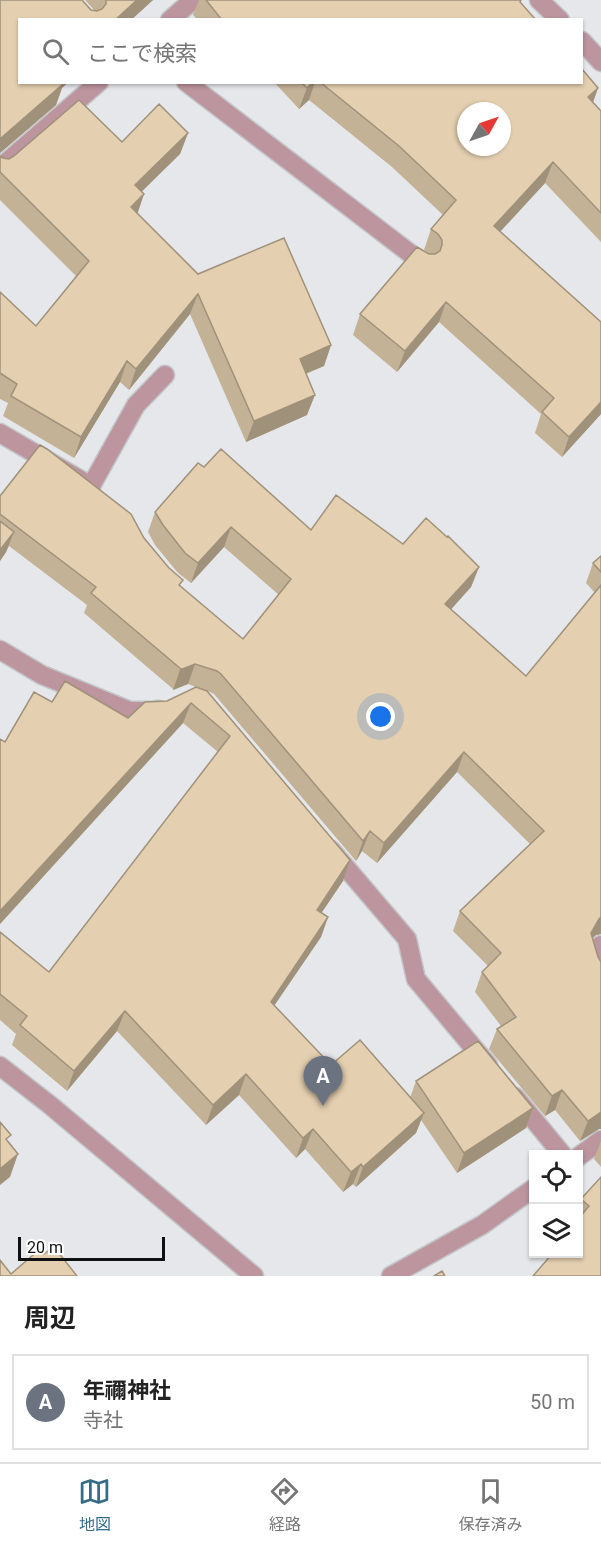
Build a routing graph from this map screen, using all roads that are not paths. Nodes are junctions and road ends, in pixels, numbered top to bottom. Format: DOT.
graph roads {
  1 [pos="193,0"];
  2 [pos="539,0"];
  3 [pos="172,18"];
  4 [pos="558,18"];
  5 [pos="583,42"];
  6 [pos="601,62"];
  7 [pos="97,84"];
  8 [pos="189,84"];
  9 [pos="0,168"];
  10 [pos="424,264"];
  11 [pos="165,375"];
  12 [pos="0,433"];
  13 [pos="91,486"];
  14 [pos="107,497"];
  15 [pos="0,650"];
  16 [pos="171,703"];
  17 [pos="322,838"];
  18 [pos="601,945"];
  19 [pos="601,974"];
  20 [pos="0,1066"];
  21 [pos="601,1140"];
  22 [pos="558,1150"];
  23 [pos="583,1154"];
  24 [pos="529,1192"];
  25 [pos="254,1276"];
  26 [pos="391,1276"];
  1 -- 3 [label="street"];
  2 -- 4 [label="street"];
  5 -- 6 [label="street"];
  7 -- 9 [label="street"];
  8 -- 10 [label="street"];
  11 -- 13 [label="street"];
  12 -- 13 [label="street"];
  13 -- 14 [label="street"];
  15 -- 16 [label="street"];
  17 -- 22 [label="street"];
  18 -- 19 [label="street"];
  20 -- 25 [label="street"];
  21 -- 23 [label="street"];
  24 -- 26 [label="street"];
}
